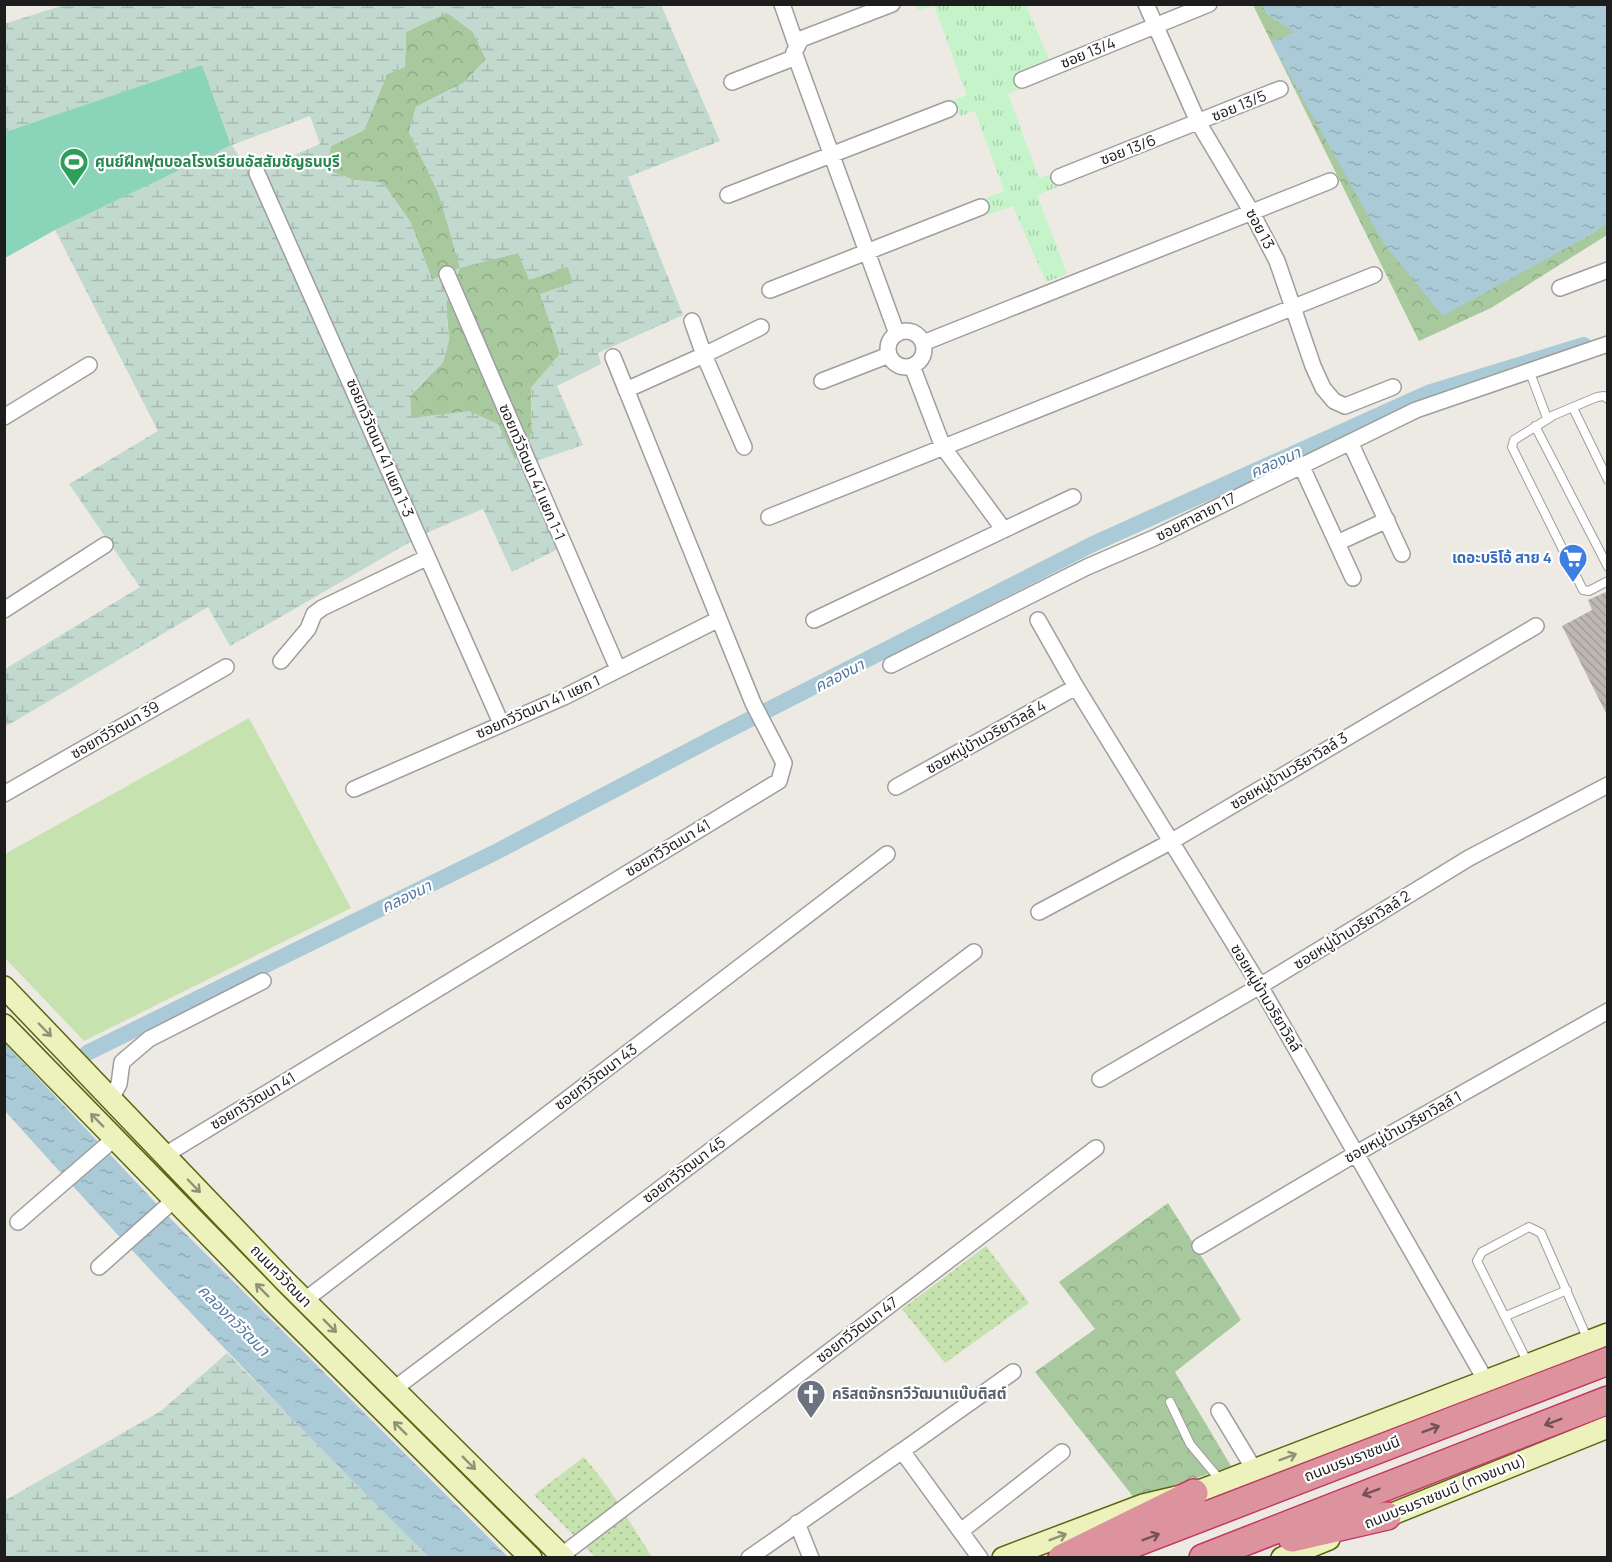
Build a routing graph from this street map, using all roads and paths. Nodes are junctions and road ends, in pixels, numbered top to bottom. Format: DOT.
graph roads {
  1 [pos="782,4"];
  2 [pos="892,4"];
  3 [pos="1146,4"];
  4 [pos="1209,4"];
  5 [pos="1154,27"];
  6 [pos="796,50"];
  7 [pos="1022,80"];
  8 [pos="732,82"];
  9 [pos="1280,89"];
  10 [pos="950,109"];
  11 [pos="1198,122"];
  12 [pos="832,155"];
  13 [pos="257,173"];
  14 [pos="1059,177"];
  15 [pos="1330,181"];
  16 [pos="728,195"];
  17 [pos="981,207"];
  18 [pos="1251,211"];
  19 [pos="868,252"];
  20 [pos="1608,270"];
  21 [pos="447,274"];
  22 [pos="1374,275"];
  23 [pos="1560,288"];
  24 [pos="770,290"];
  25 [pos="1294,306"];
  26 [pos="692,321"];
  27 [pos="761,327"];
  28 [pos="897,334"];
  29 [pos="923,343"];
  30 [pos="1608,344"];
  31 [pos="704,355"];
  32 [pos="889,355"];
  33 [pos="613,357"];
  34 [pos="89,365"];
  35 [pos="912,366"];
  36 [pos="1529,370"];
  37 [pos="822,381"];
  38 [pos="1393,387"];
  39 [pos="626,390"];
  40 [pos="1608,399"];
  41 [pos="1573,408"];
  42 [pos="4,417"];
  43 [pos="1551,417"];
  44 [pos="1535,426"];
  45 [pos="1350,442"];
  46 [pos="744,447"];
  47 [pos="944,447"];
  48 [pos="1301,465"];
  49 [pos="1608,480"];
  50 [pos="1073,497"];
  51 [pos="769,517"];
  52 [pos="1387,520"];
  53 [pos="1004,530"];
  54 [pos="1337,543"];
  55 [pos="105,545"];
  56 [pos="1402,554"];
  57 [pos="426,558"];
  58 [pos="1608,567"];
  59 [pos="1353,578"];
  60 [pos="1608,581"];
  61 [pos="4,610"];
  62 [pos="719,619"];
  63 [pos="814,620"];
  64 [pos="1038,620"];
  65 [pos="1536,626"];
  66 [pos="281,661"];
  67 [pos="891,665"];
  68 [pos="226,667"];
  69 [pos="618,669"];
  70 [pos="1076,687"];
  71 [pos="501,723"];
  72 [pos="1608,785"];
  73 [pos="896,787"];
  74 [pos="354,789"];
  75 [pos="4,794"];
  76 [pos="1172,842"];
  77 [pos="887,854"];
  78 [pos="1039,912"];
  79 [pos="974,952"];
  80 [pos="263,981"];
  81 [pos="1260,986"];
  82 [pos="4,987"];
  83 [pos="1608,1011"];
  84 [pos="4,1025"];
  85 [pos="1100,1079"];
  86 [pos="111,1099"];
  87 [pos="108,1144"];
  88 [pos="1096,1148"];
  89 [pos="1357,1153"];
  90 [pos="165,1155"];
  91 [pos="168,1205"];
  92 [pos="18,1222"];
  93 [pos="1200,1246"];
  94 [pos="99,1267"];
  95 [pos="1567,1290"];
  96 [pos="305,1300"];
  97 [pos="1506,1317"];
  98 [pos="1598,1338"];
  99 [pos="1608,1361"];
  100 [pos="1529,1364"];
  101 [pos="1013,1372"];
  102 [pos="1486,1381"];
  103 [pos="394,1389"];
  104 [pos="1608,1400"];
  105 [pos="1170,1402"];
  106 [pos="1219,1411"];
  107 [pos="1608,1427"];
  108 [pos="902,1451"];
  109 [pos="1062,1452"];
  110 [pos="1254,1469"];
  111 [pos="1222,1482"];
  112 [pos="1194,1493"];
  113 [pos="1388,1516"];
  114 [pos="797,1523"];
  115 [pos="961,1531"];
  116 [pos="563,1556"];
  117 [pos="531,1557"];
  118 [pos="749,1557"];
  119 [pos="811,1557"];
  120 [pos="980,1557"];
  121 [pos="1003,1557"];
  122 [pos="1062,1557"];
  123 [pos="1096,1557"];
  124 [pos="1205,1557"];
  125 [pos="1282,1557"];
  1 -- 6 [label="street"];
  2 -- 6 [label="street"];
  3 -- 5 [label="street, ซอย 13"];
  4 -- 5 [label="street, ซอย 13/4"];
  5 -- 7 [label="street, ซอย 13/4"];
  5 -- 11 [label="street, ซอย 13"];
  6 -- 8 [label="street"];
  6 -- 12 [label="street"];
  9 -- 11 [label="street, ซอย 13/5"];
  10 -- 12 [label="street"];
  11 -- 14 [label="street, ซอย 13/6"];
  11 -- 18 [label="street, ซอย 13"];
  12 -- 16 [label="street"];
  12 -- 19 [label="street"];
  13 -- 57 [label="street, ซอยทวีวัฒนา 41 แยก 1-3"];
  15 -- 18 [label="street"];
  17 -- 19 [label="street"];
  18 -- 25 [label="street, ซอย 13"];
  18 -- 29 [label="street"];
  19 -- 24 [label="street"];
  19 -- 28 [label="street"];
  20 -- 23 [label="street"];
  21 -- 69 [label="street, ซอยทวีวัฒนา 41 แยก 1-1"];
  22 -- 25 [label="street"];
  25 -- 38 [label="street, ซอย 13"];
  25 -- 47 [label="street"];
  26 -- 31 [label="street"];
  27 -- 31 [label="street"];
  28 -- 29 [label="street"];
  28 -- 32 [label="street"];
  29 -- 35 [label="street"];
  30 -- 36 [label="street, ซอยศาลายา 17"];
  31 -- 39 [label="street"];
  31 -- 46 [label="street"];
  32 -- 35 [label="street"];
  32 -- 37 [label="street"];
  33 -- 39 [label="street, ซอยทวีวัฒนา 41"];
  34 -- 42 [label="street"];
  35 -- 47 [label="street"];
  36 -- 43 [label="lane"];
  36 -- 45 [label="street, ซอยศาลายา 17"];
  39 -- 62 [label="street, ซอยทวีวัฒนา 41"];
  40 -- 41 [label="lane"];
  41 -- 43 [label="lane"];
  41 -- 49 [label="lane"];
  43 -- 44 [label="lane"];
  44 -- 58 [label="lane"];
  44 -- 60 [label="lane"];
  45 -- 48 [label="street, ซอยศาลายา 17"];
  45 -- 52 [label="street"];
  47 -- 51 [label="street"];
  47 -- 53 [label="street"];
  48 -- 54 [label="street"];
  48 -- 67 [label="street, ซอยศาลายา 17"];
  50 -- 53 [label="street"];
  52 -- 54 [label="street"];
  52 -- 56 [label="street"];
  53 -- 63 [label="street"];
  54 -- 59 [label="street"];
  55 -- 61 [label="street"];
  57 -- 66 [label="street"];
  57 -- 71 [label="street, ซอยทวีวัฒนา 41 แยก 1-3"];
  62 -- 69 [label="street, ซอยทวีวัฒนา 41 แยก 1"];
  62 -- 90 [label="street, ซอยทวีวัฒนา 41"];
  64 -- 70 [label="street, ซอยหมู่บ้านวริยาวิลล์"];
  65 -- 76 [label="street, ซอยหมู่บ้านวริยาวิลล์ 3"];
  68 -- 75 [label="street, ซอยทวีวัฒนา 39"];
  69 -- 71 [label="street, ซอยทวีวัฒนา 41 แยก 1"];
  70 -- 73 [label="street, ซอยหมู่บ้านวริยาวิลล์ 4"];
  70 -- 76 [label="street, ซอยหมู่บ้านวริยาวิลล์"];
  71 -- 74 [label="street, ซอยทวีวัฒนา 41 แยก 1"];
  72 -- 81 [label="street, ซอยหมู่บ้านวริยาวิลล์ 2"];
  76 -- 78 [label="street, ซอยหมู่บ้านวริยาวิลล์ 3"];
  76 -- 81 [label="street, ซอยหมู่บ้านวริยาวิลล์"];
  77 -- 96 [label="street, ซอยทวีวัฒนา 43"];
  79 -- 103 [label="street, ซอยทวีวัฒนา 45"];
  80 -- 86 [label="street"];
  81 -- 85 [label="street, ซอยหมู่บ้านวริยาวิลล์ 2"];
  81 -- 89 [label="street, ซอยหมู่บ้านวริยาวิลล์"];
  82 -- 86 [label="main road, ถนนทวีวัฒนา, one-way"];
  83 -- 89 [label="street, ซอยหมู่บ้านวริยาวิลล์ 1"];
  87 -- 84 [label="main road, ถนนทวีวัฒนา, one-way"];
  86 -- 90 [label="main road, ถนนทวีวัฒนา"];
  87 -- 91 [label="main road, ถนนทวีวัฒนา"];
  87 -- 92 [label="street"];
  88 -- 116 [label="street, ซอยทวีวัฒนา 47"];
  89 -- 93 [label="street, ซอยหมู่บ้านวริยาวิลล์ 1"];
  89 -- 102 [label="street, ซอยหมู่บ้านวริยาวิลล์"];
  90 -- 96 [label="main road, ถนนทวีวัฒนา, one-way"];
  91 -- 94 [label="street"];
  117 -- 91 [label="main road, ถนนทวีวัฒนา, one-way"];
  95 -- 97 [label="lane"];
  95 -- 97 [label="lane"];
  95 -- 98 [label="lane"];
  96 -- 103 [label="main road, ถนนทวีวัฒนา, one-way"];
  97 -- 100 [label="lane"];
  98 -- 100 [label="main road, ถนนบรมราชชนนี"];
  123 -- 99 [label="highway, ถนนบรมราชชนนี, one-way"];
  100 -- 102 [label="main road, ถนนบรมราชชนนี"];
  101 -- 108 [label="street"];
  110 -- 102 [label="main road, ถนนบรมราชชนนี, one-way"];
  103 -- 116 [label="main road, ถนนทวีวัฒนา, one-way"];
  104 -- 124 [label="highway, one-way"];
  105 -- 111 [label="lane"];
  106 -- 110 [label="street"];
  107 -- 113 [label="main road, ถนนบรมราชชนนี (ทางขนาน)"];
  108 -- 114 [label="street"];
  108 -- 115 [label="street"];
  109 -- 115 [label="street"];
  110 -- 111 [label="main road, ถนนบรมราชชนนี"];
  111 -- 112 [label="main road, ถนนบรมราชชนนี"];
  121 -- 112 [label="main road, one-way"];
  112 -- 122 [label="highway"];
  113 -- 124 [label="highway"];
  113 -- 125 [label="main road, ถนนบรมราชชนนี (ทางขนาน)"];
  114 -- 118 [label="street"];
  114 -- 119 [label="street"];
  115 -- 120 [label="street"];
}
